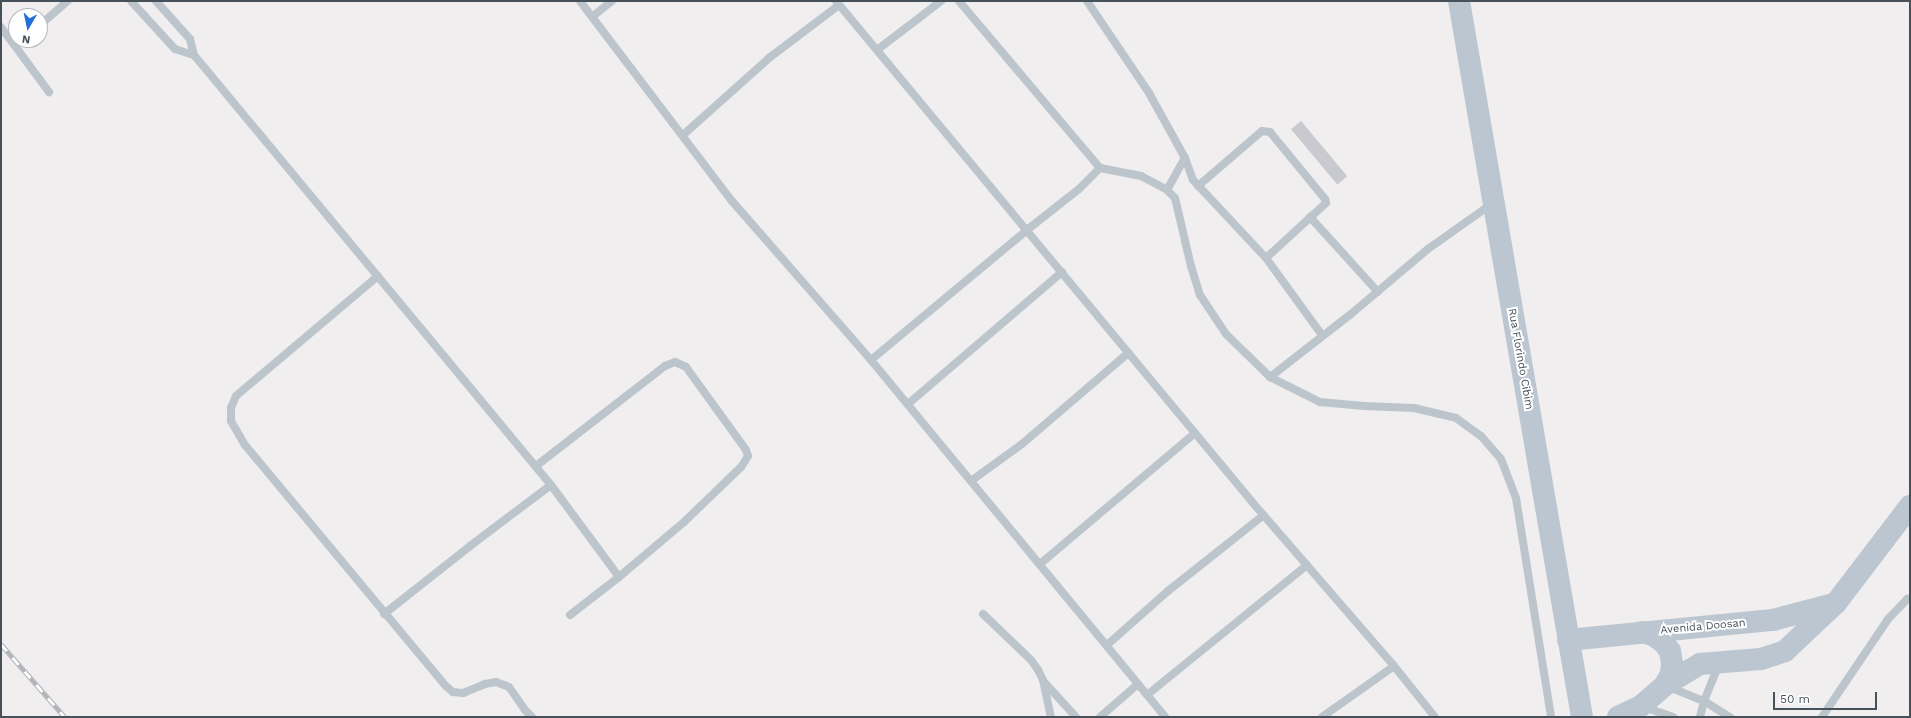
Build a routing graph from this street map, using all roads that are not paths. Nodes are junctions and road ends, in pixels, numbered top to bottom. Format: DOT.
graph roads {
  1 [pos="131,1"];
  2 [pos="156,1"];
  3 [pos="580,1"];
  4 [pos="612,1"];
  5 [pos="941,1"];
  6 [pos="959,1"];
  7 [pos="1087,1"];
  8 [pos="1459,1"];
  9 [pos="64,2"];
  10 [pos="838,3"];
  11 [pos="48,17"];
  12 [pos="592,17"];
  13 [pos="1,27"];
  14 [pos="8,37"];
  15 [pos="16,48"];
  16 [pos="877,50"];
  17 [pos="194,55"];
  18 [pos="49,92"];
  19 [pos="683,136"];
  20 [pos="1185,158"];
  21 [pos="1100,168"];
  22 [pos="1198,186"];
  23 [pos="1167,190"];
  24 [pos="1493,203"];
  25 [pos="1310,217"];
  26 [pos="1027,230"];
  27 [pos="1266,258"];
  28 [pos="1062,272"];
  29 [pos="378,276"];
  30 [pos="1378,292"];
  31 [pos="1322,335"];
  32 [pos="1128,353"];
  33 [pos="871,360"];
  34 [pos="1270,376"];
  35 [pos="908,404"];
  36 [pos="1195,433"];
  37 [pos="536,466"];
  38 [pos="971,481"];
  39 [pos="551,485"];
  40 [pos="1910,506"];
  41 [pos="1264,515"];
  42 [pos="1040,564"];
  43 [pos="1307,565"];
  44 [pos="619,577"];
  45 [pos="1910,599"];
  46 [pos="1836,603"];
  47 [pos="384,614"];
  48 [pos="570,614"];
  49 [pos="983,614"];
  50 [pos="1773,620"];
  51 [pos="1642,632"];
  52 [pos="1568,640"];
  53 [pos="1107,645"];
  54 [pos="1785,651"];
  55 [pos="1720,661"];
  56 [pos="1394,666"];
  57 [pos="1042,680"];
  58 [pos="1138,684"];
  59 [pos="1665,685"];
  60 [pos="1147,695"];
  61 [pos="1704,701"];
  62 [pos="1641,706"];
  63 [pos="532,717"];
  64 [pos="1051,717"];
  65 [pos="1076,717"];
  66 [pos="1100,717"];
  67 [pos="1165,717"];
  68 [pos="1322,717"];
  69 [pos="1434,717"];
  70 [pos="1552,717"];
  71 [pos="1582,717"];
  72 [pos="1618,717"];
  73 [pos="1673,717"];
  74 [pos="1700,717"];
  75 [pos="1730,717"];
  76 [pos="1822,717"];
  1 -- 17 [label="lane"];
  2 -- 17 [label="lane"];
  3 -- 12 [label="lane"];
  4 -- 12 [label="lane"];
  5 -- 16 [label="lane"];
  6 -- 21 [label="lane"];
  7 -- 20 [label="lane"];
  8 -- 24 [label="street, Rua Florindo Cibim"];
  9 -- 11 [label="lane"];
  10 -- 16 [label="lane"];
  10 -- 19 [label="lane"];
  12 -- 19 [label="lane"];
  13 -- 14 [label="lane"];
  15 -- 18 [label="lane"];
  16 -- 26 [label="lane"];
  17 -- 29 [label="lane"];
  19 -- 33 [label="lane"];
  20 -- 22 [label="lane"];
  20 -- 23 [label="lane"];
  21 -- 23 [label="lane"];
  21 -- 26 [label="lane"];
  22 -- 25 [label="lane"];
  22 -- 27 [label="lane"];
  23 -- 34 [label="lane"];
  24 -- 30 [label="lane"];
  24 -- 52 [label="street, Rua Florindo Cibim"];
  25 -- 27 [label="lane"];
  25 -- 30 [label="lane"];
  26 -- 28 [label="lane"];
  26 -- 33 [label="lane"];
  27 -- 31 [label="lane"];
  28 -- 32 [label="lane"];
  28 -- 35 [label="lane"];
  29 -- 37 [label="lane"];
  29 -- 47 [label="lane"];
  30 -- 31 [label="lane"];
  31 -- 34 [label="lane"];
  32 -- 36 [label="lane"];
  32 -- 38 [label="lane"];
  33 -- 35 [label="lane"];
  34 -- 70 [label="lane"];
  35 -- 38 [label="lane"];
  36 -- 41 [label="lane"];
  36 -- 42 [label="lane"];
  37 -- 39 [label="lane"];
  37 -- 44 [label="lane"];
  38 -- 42 [label="lane"];
  39 -- 44 [label="lane"];
  39 -- 47 [label="lane"];
  40 -- 46 [label="street"];
  41 -- 43 [label="lane"];
  41 -- 53 [label="lane"];
  42 -- 53 [label="lane"];
  43 -- 56 [label="lane"];
  43 -- 60 [label="lane"];
  44 -- 48 [label="lane"];
  45 -- 76 [label="lane"];
  46 -- 50 [label="street, Avenida Doosan"];
  46 -- 54 [label="street"];
  47 -- 63 [label="lane"];
  49 -- 57 [label="lane"];
  50 -- 51 [label="street, Avenida Doosan"];
  50 -- 54 [label="street"];
  51 -- 52 [label="street, Avenida Doosan"];
  51 -- 59 [label="street"];
  52 -- 71 [label="street, Rua Florindo Cibim"];
  53 -- 58 [label="lane"];
  54 -- 55 [label="street"];
  55 -- 59 [label="street"];
  55 -- 61 [label="lane"];
  56 -- 68 [label="lane"];
  56 -- 69 [label="lane"];
  57 -- 64 [label="lane"];
  57 -- 65 [label="lane"];
  58 -- 60 [label="lane"];
  58 -- 66 [label="lane"];
  59 -- 61 [label="lane"];
  59 -- 62 [label="street"];
  60 -- 67 [label="lane"];
  61 -- 74 [label="lane"];
  61 -- 75 [label="lane"];
  62 -- 72 [label="street"];
  62 -- 73 [label="lane"];
}
